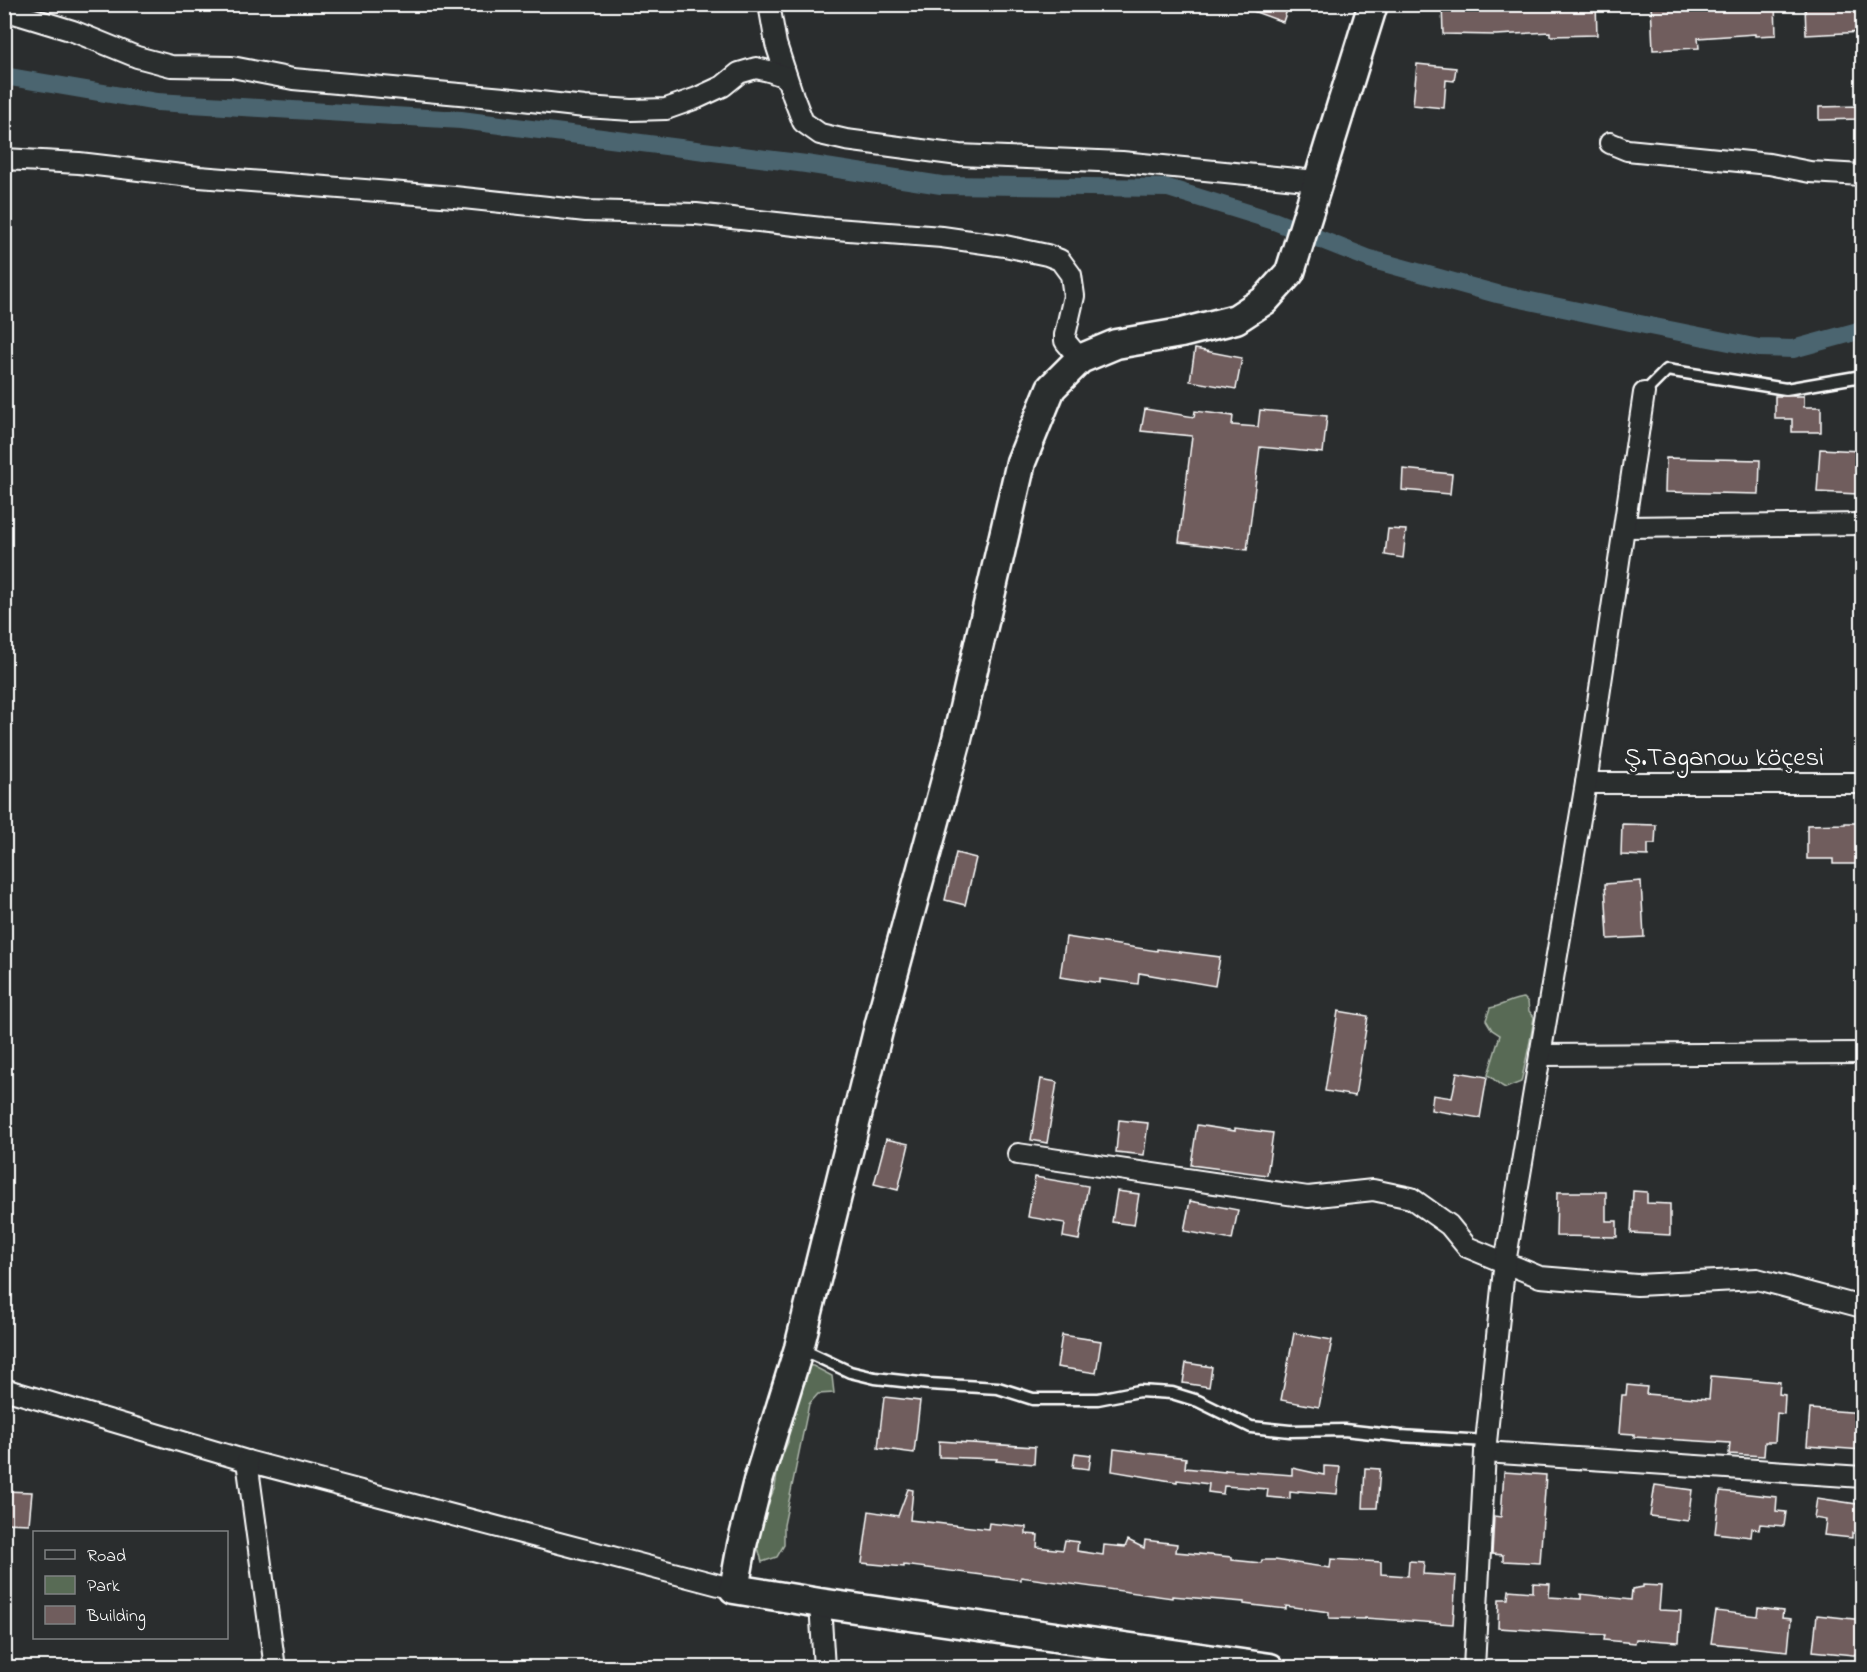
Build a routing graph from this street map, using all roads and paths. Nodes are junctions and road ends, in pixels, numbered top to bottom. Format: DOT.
graph roads {
  1 [pos="769,4"];
  2 [pos="1373,4"];
  3 [pos="4,10"];
  4 [pos="786,77"];
  5 [pos="1610,143"];
  6 [pos="4,159"];
  7 [pos="1863,175"];
  8 [pos="1315,189"];
  9 [pos="1080,359"];
  10 [pos="1863,376"];
  11 [pos="1644,393"];
  12 [pos="1863,524"];
  13 [pos="1626,527"];
  14 [pos="1586,783"];
  15 [pos="1863,783"];
  16 [pos="1863,1053"];
  17 [pos="1540,1055"];
  18 [pos="1018,1154"];
  19 [pos="1505,1263"];
  20 [pos="1863,1307"];
  21 [pos="799,1348"];
  22 [pos="4,1389"];
  23 [pos="1485,1447"];
  24 [pos="247,1461"];
  25 [pos="1863,1477"];
  26 [pos="734,1589"];
  27 [pos="820,1604"];
  28 [pos="275,1668"];
  29 [pos="824,1668"];
  30 [pos="1270,1668"];
  31 [pos="1474,1668"];
  1 -- 4 [label="street"];
  2 -- 8 [label="street"];
  3 -- 4 [label="street"];
  4 -- 8 [label="street"];
  5 -- 7 [label="street"];
  6 -- 9 [label="street"];
  8 -- 9 [label="street"];
  9 -- 21 [label="street"];
  10 -- 11 [label="lane"];
  11 -- 13 [label="street"];
  12 -- 13 [label="street"];
  13 -- 14 [label="street"];
  14 -- 15 [label="street, Ş.Taganow köçesi"];
  14 -- 17 [label="street"];
  16 -- 17 [label="street"];
  17 -- 19 [label="street"];
  18 -- 19 [label="street"];
  19 -- 20 [label="street"];
  19 -- 23 [label="street"];
  21 -- 23 [label="lane"];
  21 -- 26 [label="street"];
  22 -- 24 [label="street"];
  23 -- 25 [label="street"];
  23 -- 31 [label="street"];
  24 -- 26 [label="street"];
  24 -- 28 [label="street"];
  26 -- 27 [label="street"];
  27 -- 29 [label="street"];
  27 -- 30 [label="street"];
}
